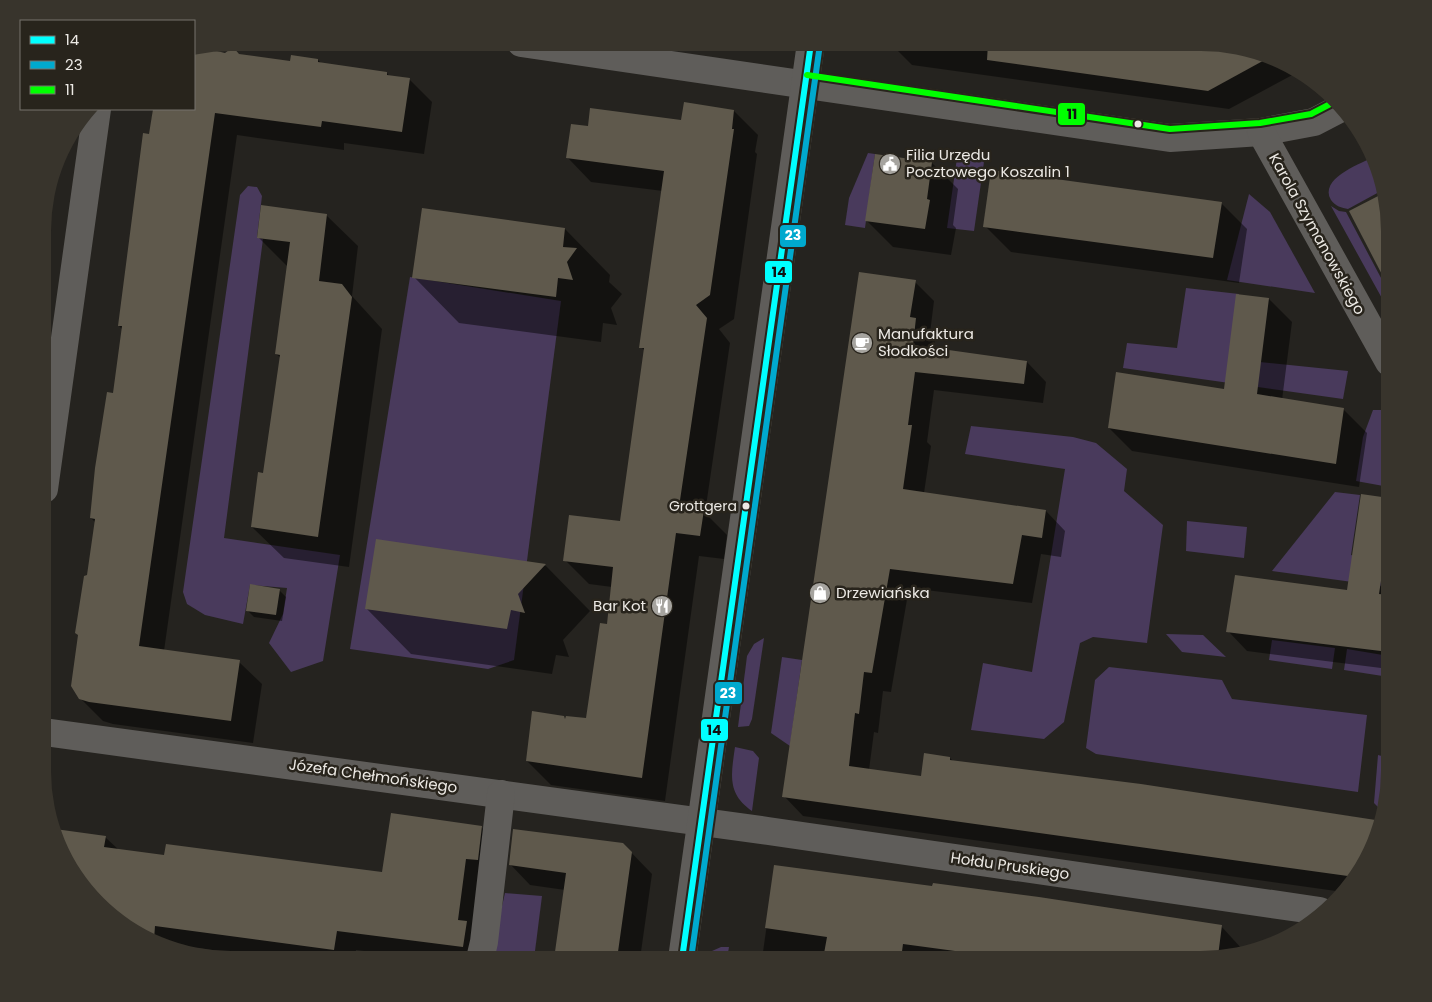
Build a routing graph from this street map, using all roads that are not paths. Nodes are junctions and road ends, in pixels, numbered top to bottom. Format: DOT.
graph roads {
  1 [pos="576,51"];
  2 [pos="811,51"];
  3 [pos="806,84"];
  4 [pos="1335,111"];
  5 [pos="97,112"];
  6 [pos="1261,132"];
  7 [pos="1381,348"];
  8 [pos="51,439"];
  9 [pos="51,733"];
  10 [pos="501,794"];
  11 [pos="701,822"];
  12 [pos="1314,910"];
  13 [pos="481,951"];
  14 [pos="683,951"];
  1 -- 3 [label="street"];
  2 -- 3 [label="street"];
  3 -- 6 [label="street"];
  3 -- 11 [label="street"];
  4 -- 6 [label="street"];
  5 -- 8 [label="street"];
  6 -- 7 [label="street, Karola Szymanowskiego"];
  9 -- 10 [label="street, Józefa Chełmońskiego"];
  10 -- 11 [label="street, Józefa Chełmońskiego"];
  10 -- 13 [label="street"];
  11 -- 12 [label="street, Hołdu Pruskiego"];
  11 -- 14 [label="street"];
}
